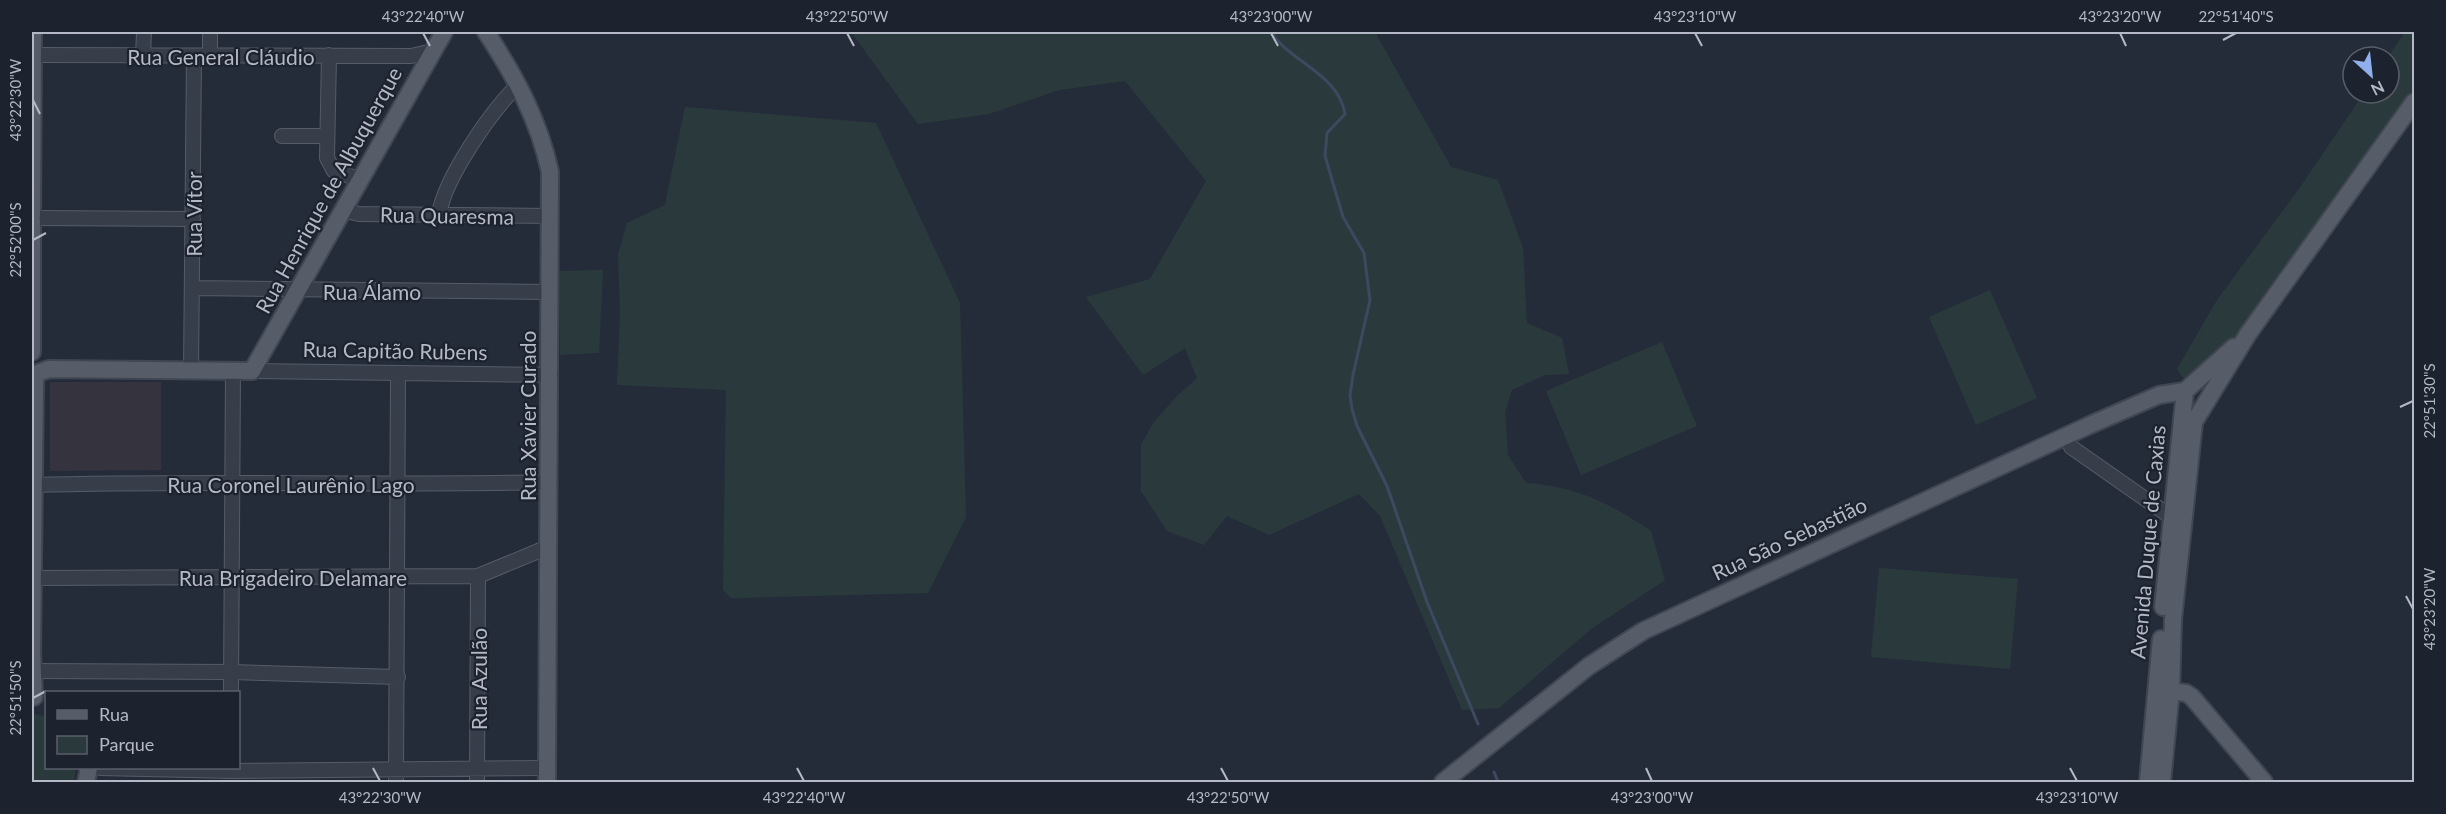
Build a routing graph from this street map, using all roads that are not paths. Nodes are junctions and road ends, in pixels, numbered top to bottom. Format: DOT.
graph roads {
  1 [pos="33,32"];
  2 [pos="144,32"];
  3 [pos="210,32"];
  4 [pos="444,32"];
  5 [pos="473,32"];
  6 [pos="486,32"];
  7 [pos="433,51"];
  8 [pos="32,55"];
  9 [pos="143,56"];
  10 [pos="329,56"];
  11 [pos="411,56"];
  12 [pos="194,57"];
  13 [pos="210,57"];
  14 [pos="503,60"];
  15 [pos="421,72"];
  16 [pos="518,85"];
  17 [pos="2415,102"];
  18 [pos="282,136"];
  19 [pos="327,136"];
  20 [pos="358,179"];
  21 [pos="342,210"];
  22 [pos="439,214"];
  23 [pos="551,216"];
  24 [pos="32,218"];
  25 [pos="193,219"];
  26 [pos="193,288"];
  27 [pos="296,291"];
  28 [pos="550,292"];
  29 [pos="2248,334"];
  30 [pos="32,352"];
  31 [pos="263,353"];
  32 [pos="191,371"];
  33 [pos="233,371"];
  34 [pos="252,371"];
  35 [pos="274,372"];
  36 [pos="398,373"];
  37 [pos="551,375"];
  38 [pos="2175,376"];
  39 [pos="2185,391"];
  40 [pos="2194,422"];
  41 [pos="2071,447"];
  42 [pos="235,482"];
  43 [pos="550,482"];
  44 [pos="33,485"];
  45 [pos="399,485"];
  46 [pos="2171,517"];
  47 [pos="548,547"];
  48 [pos="399,575"];
  49 [pos="478,576"];
  50 [pos="233,577"];
  51 [pos="32,578"];
  52 [pos="32,671"];
  53 [pos="231,672"];
  54 [pos="398,677"];
  55 [pos="2164,690"];
  56 [pos="231,691"];
  57 [pos="38,699"];
  58 [pos="396,768"];
  59 [pos="477,768"];
  60 [pos="122,769"];
  61 [pos="233,774"];
  62 [pos="547,775"];
  63 [pos="396,783"];
  64 [pos="477,783"];
  65 [pos="1443,783"];
  66 [pos="2148,783"];
  67 [pos="2162,783"];
  68 [pos="2264,783"];
  1 -- 8 [label="main road"];
  2 -- 9 [label="street"];
  3 -- 13 [label="street"];
  4 -- 7 [label="main road, Rua Henrique de Albuquerque"];
  5 -- 14 [label="main road, Rua Xavier Curado"];
  6 -- 14 [label="main road, Rua Xavier Curado"];
  7 -- 11 [label="street, Rua General Cláudio"];
  7 -- 15 [label="main road, Rua Henrique de Albuquerque"];
  8 -- 9 [label="street, Rua General Cláudio"];
  8 -- 24 [label="main road"];
  9 -- 12 [label="street, Rua General Cláudio"];
  10 -- 11 [label="street, Rua General Cláudio"];
  10 -- 13 [label="street, Rua General Cláudio"];
  10 -- 19 [label="street"];
  11 -- 15 [label="street"];
  12 -- 13 [label="street, Rua General Cláudio"];
  12 -- 25 [label="street, Rua Vítor"];
  14 -- 16 [label="main road, Rua Xavier Curado"];
  15 -- 20 [label="main road, Rua Henrique de Albuquerque"];
  16 -- 22 [label="street"];
  16 -- 23 [label="main road, Rua Xavier Curado"];
  17 -- 29 [label="main road, Avenida Duque de Caxias"];
  18 -- 19 [label="street"];
  19 -- 20 [label="street"];
  20 -- 21 [label="main road, Rua Henrique de Albuquerque"];
  21 -- 22 [label="street, Rua Quaresma"];
  21 -- 27 [label="main road, Rua Henrique de Albuquerque"];
  22 -- 23 [label="street, Rua Quaresma"];
  23 -- 28 [label="main road, Rua Xavier Curado"];
  24 -- 25 [label="street"];
  24 -- 30 [label="main road"];
  25 -- 26 [label="street, Rua Vítor"];
  26 -- 27 [label="street, Rua Álamo"];
  26 -- 32 [label="street, Rua Vítor"];
  27 -- 28 [label="street, Rua Álamo"];
  27 -- 31 [label="main road, Rua Henrique de Albuquerque"];
  28 -- 37 [label="main road, Rua Xavier Curado"];
  29 -- 39 [label="main road, Avenida Duque de Caxias"];
  29 -- 40 [label="main road, Avenida Duque de Caxias"];
  31 -- 34 [label="main road, Rua Henrique de Albuquerque"];
  31 -- 35 [label="street, Rua Capitão Rubens"];
  32 -- 33 [label="main road, Rua Capitão Rubens"];
  32 -- 44 [label="main road, Rua Capitão Rubens"];
  33 -- 34 [label="main road, Rua Capitão Rubens"];
  33 -- 42 [label="street"];
  34 -- 35 [label="street, Rua Capitão Rubens"];
  35 -- 36 [label="street, Rua Capitão Rubens"];
  36 -- 37 [label="street, Rua Capitão Rubens"];
  36 -- 45 [label="street"];
  37 -- 43 [label="main road, Rua Xavier Curado"];
  38 -- 39 [label="main road"];
  39 -- 40 [label="main road"];
  39 -- 46 [label="main road, Avenida Duque de Caxias"];
  39 -- 65 [label="main road, Rua São Sebastião"];
  40 -- 55 [label="main road, Avenida Duque de Caxias"];
  41 -- 46 [label="street"];
  42 -- 44 [label="street, Rua Coronel Laurênio Lago"];
  42 -- 45 [label="street, Rua Coronel Laurênio Lago"];
  42 -- 50 [label="street"];
  43 -- 45 [label="street, Rua Coronel Laurênio Lago"];
  43 -- 47 [label="main road, Rua Xavier Curado"];
  44 -- 51 [label="main road"];
  45 -- 48 [label="street"];
  46 -- 55 [label="main road, Avenida Duque de Caxias"];
  47 -- 49 [label="street, Rua Brigadeiro Delamare"];
  47 -- 62 [label="main road, Rua Xavier Curado"];
  48 -- 49 [label="street, Rua Brigadeiro Delamare"];
  48 -- 50 [label="street, Rua Brigadeiro Delamare"];
  48 -- 54 [label="street"];
  49 -- 59 [label="street, Rua Azulão"];
  50 -- 51 [label="street, Rua Brigadeiro Delamare"];
  50 -- 53 [label="street"];
  51 -- 52 [label="main road"];
  52 -- 53 [label="street"];
  52 -- 57 [label="main road"];
  53 -- 54 [label="street"];
  53 -- 56 [label="street"];
  54 -- 58 [label="street"];
  55 -- 66 [label="main road, Avenida Duque de Caxias"];
  55 -- 67 [label="main road, Avenida Duque de Caxias"];
  55 -- 68 [label="main road"];
  58 -- 59 [label="street"];
  58 -- 61 [label="street"];
  58 -- 63 [label="street"];
  59 -- 62 [label="street"];
  59 -- 64 [label="street, Rua Azulão"];
  60 -- 61 [label="street"];
}
